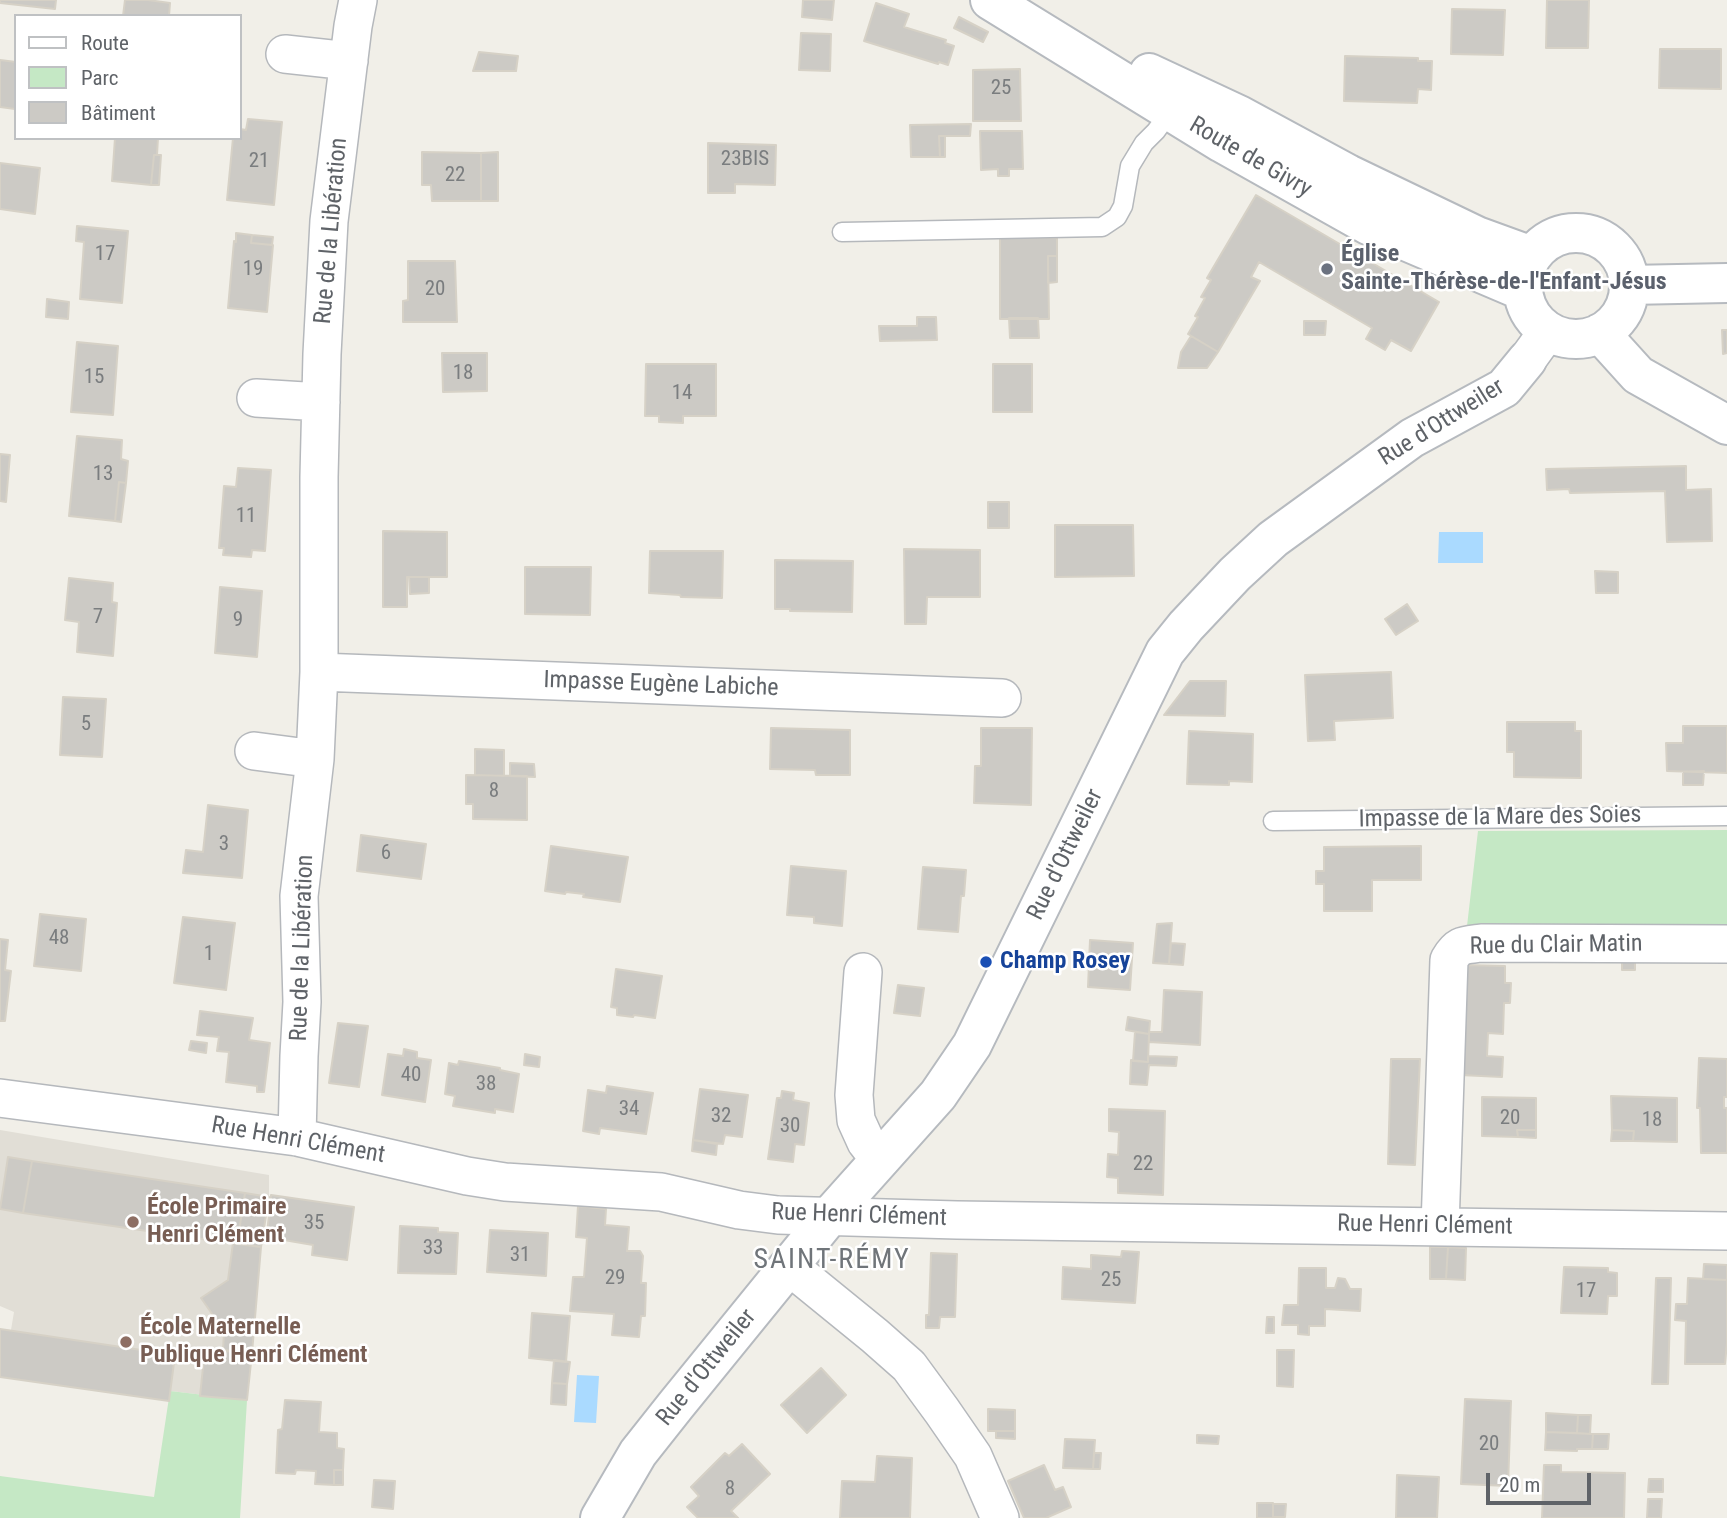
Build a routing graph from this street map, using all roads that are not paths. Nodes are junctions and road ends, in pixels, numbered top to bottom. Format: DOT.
graph roads {
  1 [pos="358,0"];
  2 [pos="992,0"];
  3 [pos="285,54"];
  4 [pos="349,61"];
  5 [pos="1179,101"];
  6 [pos="842,232"];
  7 [pos="1528,274"];
  8 [pos="1727,283"];
  9 [pos="1629,285"];
  10 [pos="1600,333"];
  11 [pos="1538,345"];
  12 [pos="256,398"];
  13 [pos="321,401"];
  14 [pos="1727,425"];
  15 [pos="319,672"];
  16 [pos="1002,698"];
  17 [pos="254,751"];
  18 [pos="315,759"];
  19 [pos="1727,816"];
  20 [pos="1273,821"];
  21 [pos="1727,944"];
  22 [pos="863,972"];
  23 [pos="0,1098"];
  24 [pos="297,1137"];
  25 [pos="880,1160"];
  26 [pos="828,1218"];
  27 [pos="1440,1227"];
  28 [pos="1727,1231"];
  29 [pos="789,1266"];
  30 [pos="600,1518"];
  31 [pos="1000,1518"];
  1 -- 4 [label="street, Rue de la Libération"];
  2 -- 5 [label="street, Route de Givry"];
  3 -- 4 [label="street"];
  4 -- 13 [label="street, Rue de la Libération"];
  5 -- 6 [label="lane"];
  5 -- 7 [label="street, Route de Givry"];
  7 -- 9 [label="street"];
  7 -- 11 [label="street"];
  8 -- 9 [label="street"];
  9 -- 10 [label="street"];
  10 -- 11 [label="street"];
  10 -- 14 [label="street"];
  11 -- 25 [label="street, Rue d'Ottweiler"];
  12 -- 13 [label="street"];
  13 -- 15 [label="street, Rue de la Libération"];
  15 -- 16 [label="street, Impasse Eugène Labiche"];
  15 -- 18 [label="street, Rue de la Libération"];
  17 -- 18 [label="street"];
  18 -- 24 [label="street, Rue de la Libération"];
  19 -- 20 [label="lane, Impasse de la Mare des Soies"];
  21 -- 27 [label="street, Rue du Clair Matin"];
  22 -- 25 [label="street"];
  23 -- 24 [label="street, Rue Henri Clément"];
  24 -- 26 [label="street, Rue Henri Clément"];
  25 -- 26 [label="street, Rue d'Ottweiler"];
  26 -- 27 [label="street, Rue Henri Clément"];
  26 -- 29 [label="street, Rue d'Ottweiler"];
  27 -- 28 [label="street, Rue Henri Clément"];
  29 -- 30 [label="street, Rue d'Ottweiler"];
  29 -- 31 [label="street"];
}
